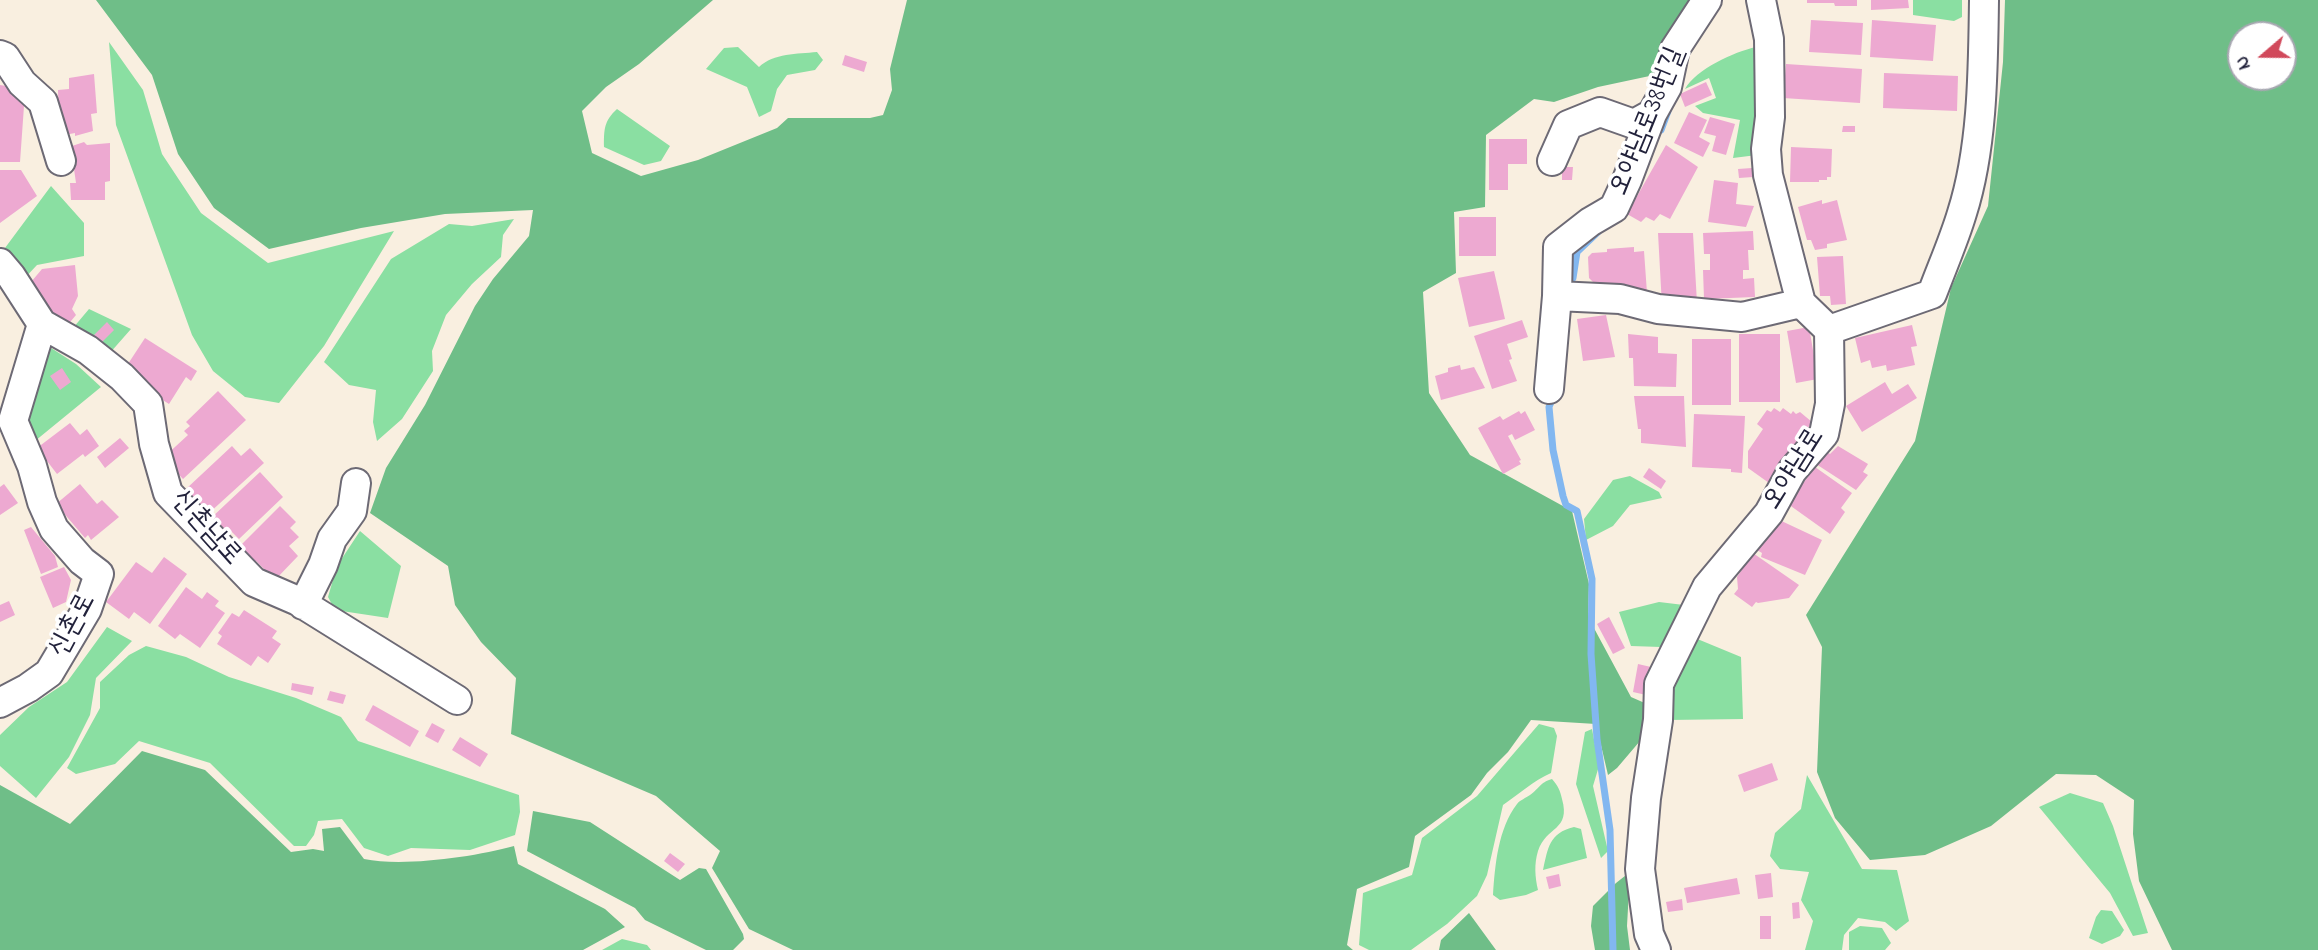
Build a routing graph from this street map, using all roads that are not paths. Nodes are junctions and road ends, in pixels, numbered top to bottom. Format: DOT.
graph roads {
  1 [pos="1707,0"];
  2 [pos="1761,0"];
  3 [pos="1984,0"];
  4 [pos="0,55"];
  5 [pos="1651,114"];
  6 [pos="61,161"];
  7 [pos="1552,161"];
  8 [pos="0,263"];
  9 [pos="1557,296"];
  10 [pos="1801,303"];
  11 [pos="42,324"];
  12 [pos="1829,330"];
  13 [pos="1549,389"];
  14 [pos="7,426"];
  15 [pos="356,483"];
  16 [pos="303,605"];
  17 [pos="457,700"];
  18 [pos="0,703"];
  19 [pos="1656,950"];
  1 -- 5 [label="street, 오야남로38번길"];
  2 -- 10 [label="street"];
  3 -- 12 [label="street"];
  4 -- 6 [label="street"];
  5 -- 7 [label="street"];
  5 -- 9 [label="street, 오야남로38번길"];
  8 -- 11 [label="street, 신촌남로"];
  9 -- 10 [label="street"];
  9 -- 13 [label="street, 오야남로38번길"];
  10 -- 12 [label="street"];
  11 -- 14 [label="street, 신촌로"];
  11 -- 16 [label="street, 신촌남로"];
  12 -- 19 [label="street, 오야남로"];
  14 -- 18 [label="street, 신촌로"];
  15 -- 16 [label="street"];
  16 -- 17 [label="street, 신촌남로"];
}
